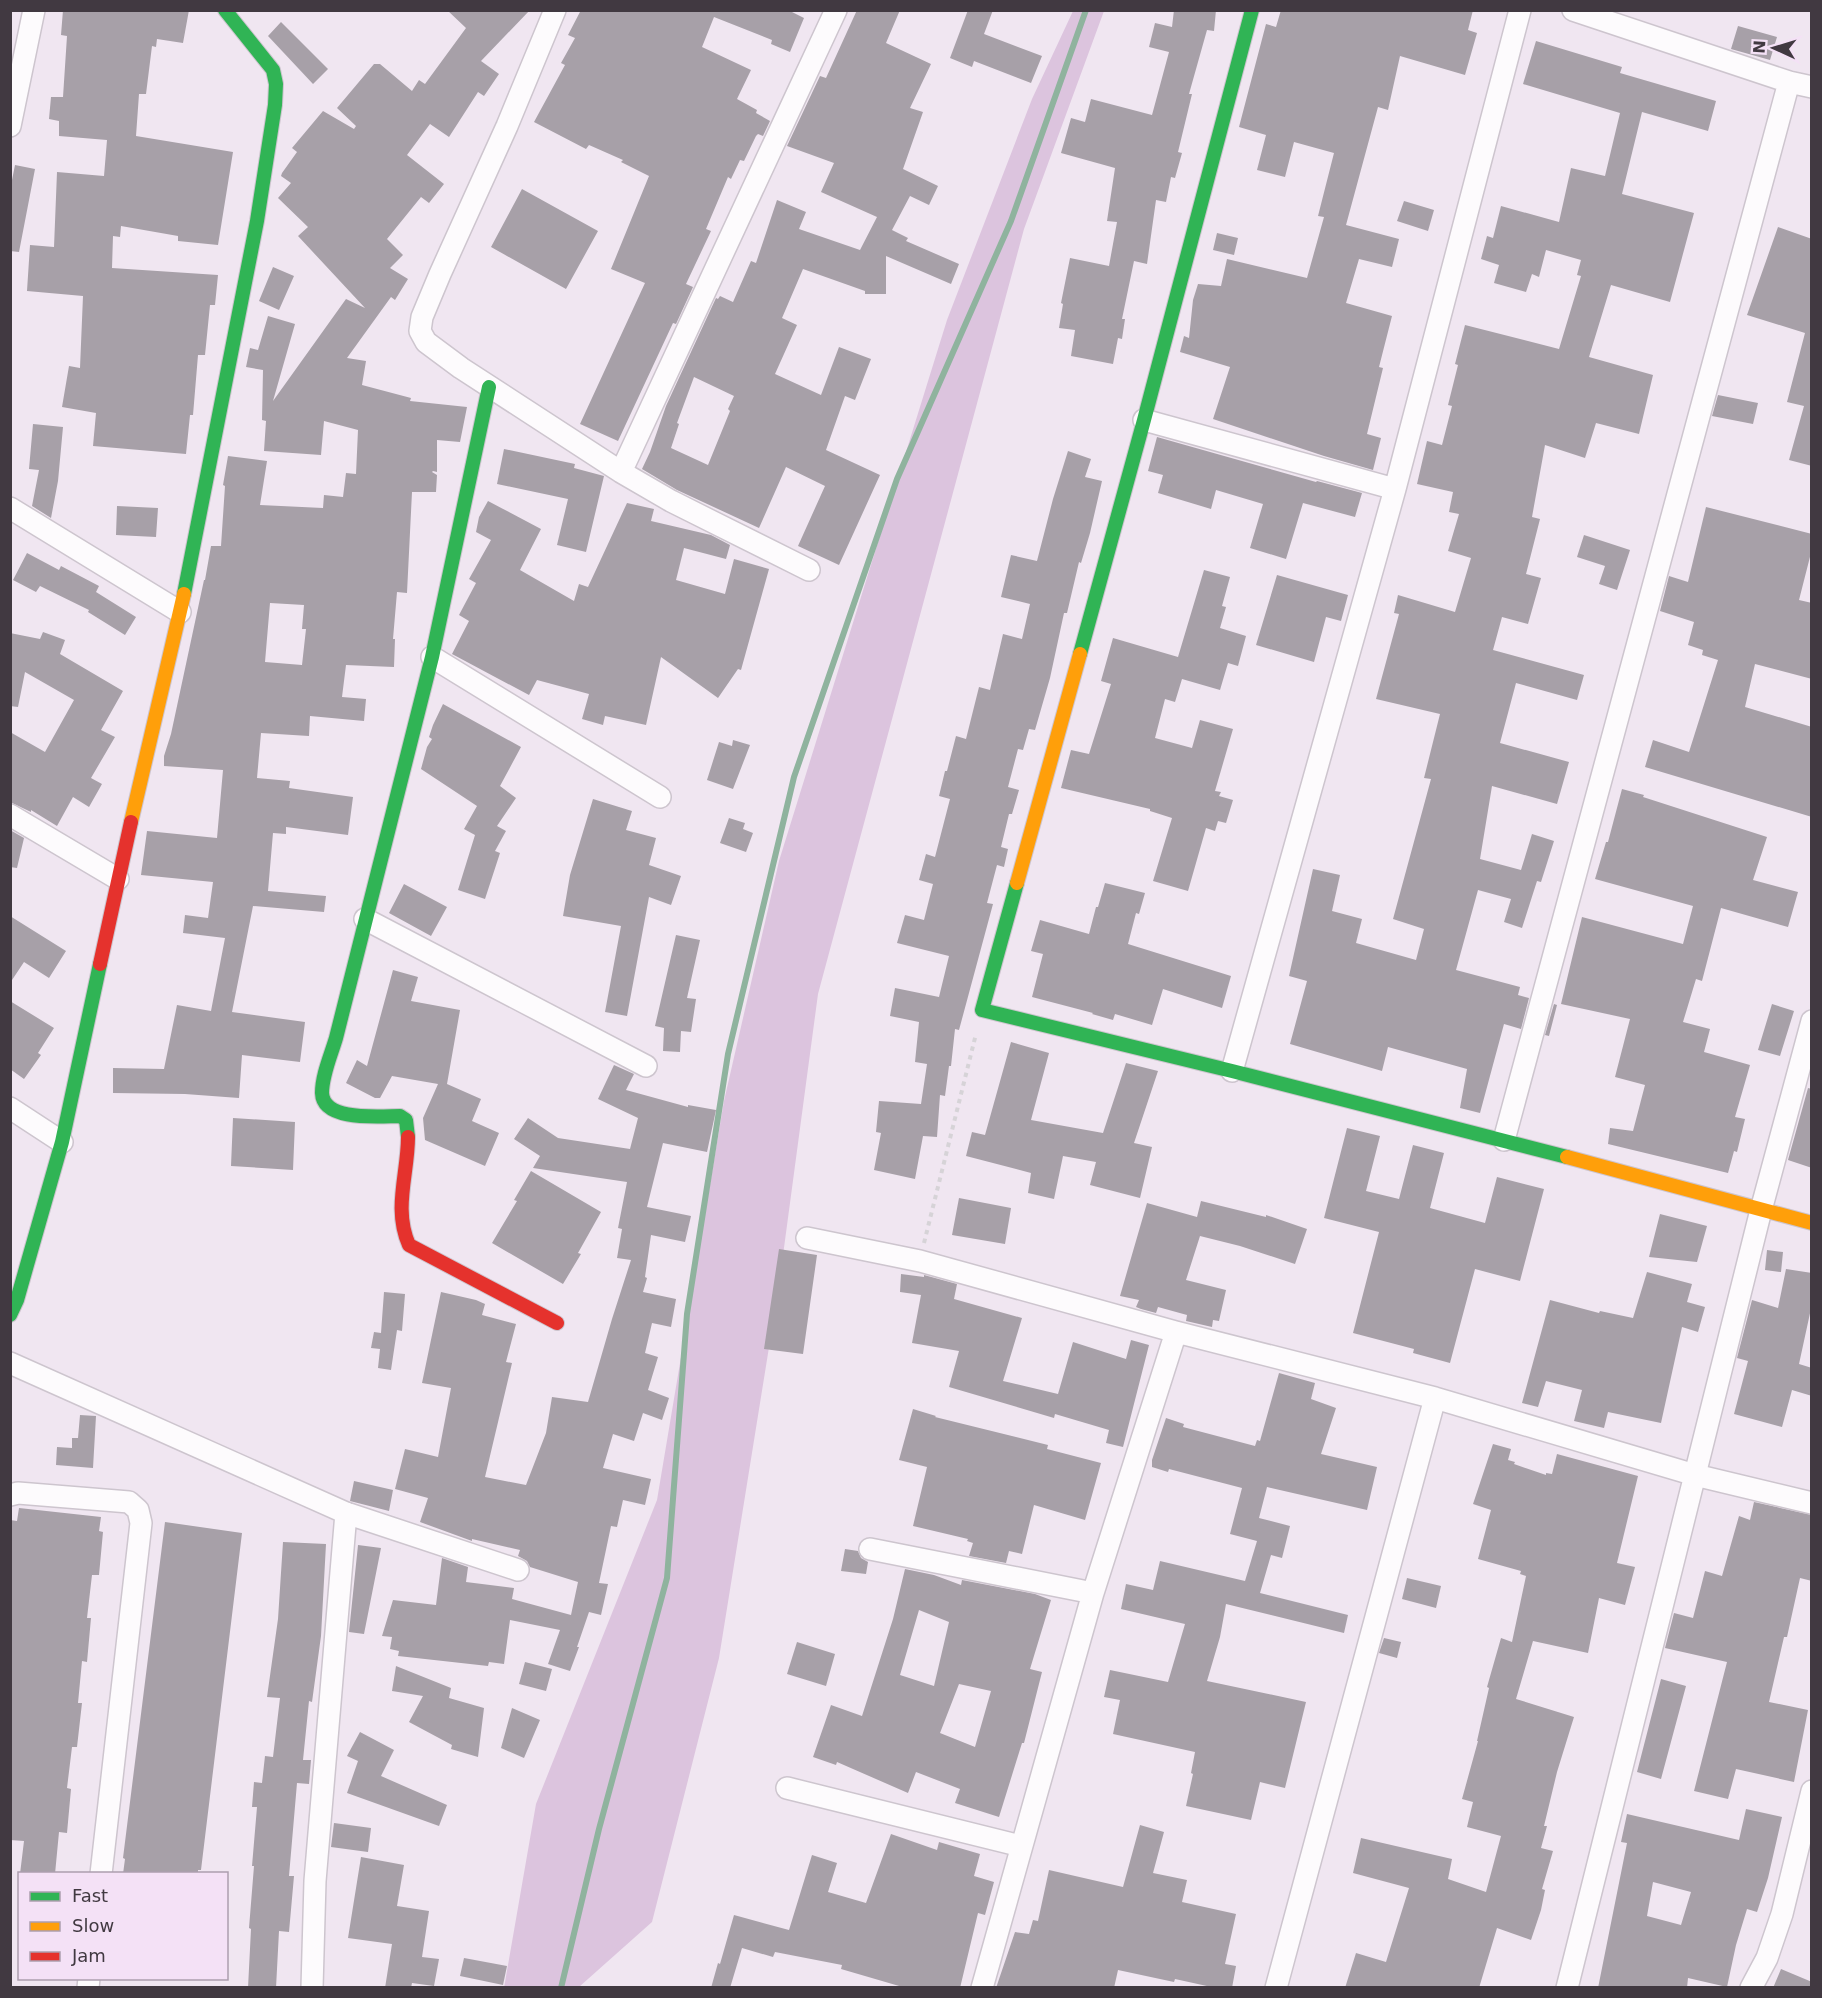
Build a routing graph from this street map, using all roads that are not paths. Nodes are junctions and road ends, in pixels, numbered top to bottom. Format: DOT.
graph roads {
  1 [pos="34,10"];
  2 [pos="225,10"];
  3 [pos="555,10"];
  4 [pos="836,10"];
  5 [pos="1252,10"];
  6 [pos="1520,10"];
  7 [pos="1573,10"];
  8 [pos="1789,82"];
  9 [pos="1812,87"];
  10 [pos="10,126"];
  11 [pos="489,387"];
  12 [pos="1144,420"];
  13 [pos="621,472"];
  14 [pos="1395,489"];
  15 [pos="10,508"];
  16 [pos="809,570"];
  17 [pos="180,612"];
  18 [pos="432,657"];
  19 [pos="660,797"];
  20 [pos="10,815"];
  21 [pos="118,879"];
  22 [pos="365,919"];
  23 [pos="1812,1021"];
  24 [pos="646,1066"];
  25 [pos="1232,1071"];
  26 [pos="10,1108"];
  27 [pos="1504,1140"];
  28 [pos="62,1142"];
  29 [pos="1761,1210"];
  30 [pos="1812,1223"];
  31 [pos="807,1238"];
  32 [pos="10,1315"];
  33 [pos="557,1323"];
  34 [pos="1176,1332"];
  35 [pos="10,1363"];
  36 [pos="1435,1398"];
  37 [pos="1695,1475"];
  38 [pos="10,1495"];
  39 [pos="1812,1503"];
  40 [pos="346,1513"];
  41 [pos="870,1549"];
  42 [pos="518,1570"];
  43 [pos="1093,1593"];
  44 [pos="787,1788"];
  45 [pos="1812,1791"];
  46 [pos="1021,1846"];
  47 [pos="101,1872"];
  48 [pos="312,1988"];
  49 [pos="982,1988"];
  50 [pos="1276,1988"];
  51 [pos="1567,1988"];
  52 [pos="1751,1988"];
  1 -- 10 [label="street"];
  2 -- 17 [label="street"];
  3 -- 11 [label="street"];
  4 -- 13 [label="street"];
  5 -- 12 [label="street"];
  6 -- 14 [label="street"];
  7 -- 8 [label="street"];
  8 -- 9 [label="street"];
  8 -- 27 [label="street"];
  11 -- 13 [label="street"];
  11 -- 18 [label="street"];
  12 -- 14 [label="street"];
  12 -- 25 [label="street"];
  13 -- 16 [label="street"];
  14 -- 25 [label="street"];
  15 -- 17 [label="street"];
  17 -- 21 [label="street"];
  18 -- 19 [label="street"];
  18 -- 22 [label="street"];
  20 -- 21 [label="street"];
  21 -- 28 [label="street"];
  22 -- 24 [label="street"];
  22 -- 33 [label="street"];
  23 -- 29 [label="street"];
  25 -- 27 [label="street"];
  26 -- 28 [label="street"];
  27 -- 29 [label="street"];
  28 -- 32 [label="street"];
  29 -- 30 [label="street"];
  29 -- 37 [label="street"];
  31 -- 34 [label="street"];
  34 -- 36 [label="street"];
  34 -- 43 [label="street"];
  35 -- 40 [label="street"];
  36 -- 37 [label="street"];
  36 -- 50 [label="street"];
  37 -- 39 [label="street"];
  37 -- 51 [label="street"];
  38 -- 47 [label="street"];
  40 -- 42 [label="street"];
  40 -- 48 [label="street"];
  41 -- 43 [label="street"];
  43 -- 46 [label="street"];
  44 -- 46 [label="street"];
  45 -- 52 [label="street"];
  46 -- 49 [label="street"];
}
